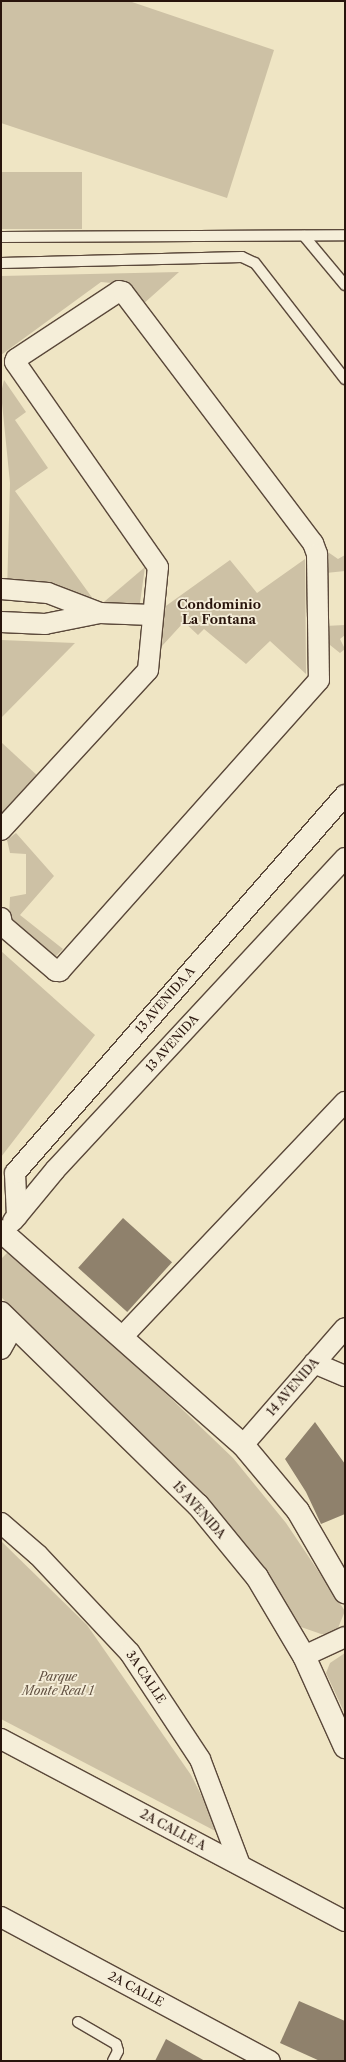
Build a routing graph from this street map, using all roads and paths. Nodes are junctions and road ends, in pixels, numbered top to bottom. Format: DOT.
graph roads {
  1 [pos="345,235"];
  2 [pos="304,236"];
  3 [pos="1,237"];
  4 [pos="1,263"];
  5 [pos="344,283"];
  6 [pos="345,379"];
  7 [pos="1,589"];
  8 [pos="100,613"];
  9 [pos="152,615"];
  10 [pos="1,622"];
  11 [pos="345,795"];
  12 [pos="1,830"];
  13 [pos="345,858"];
  14 [pos="1,918"];
  15 [pos="345,1102"];
  16 [pos="17,1216"];
  17 [pos="2,1232"];
  18 [pos="7,1320"];
  19 [pos="345,1328"];
  20 [pos="123,1336"];
  21 [pos="1,1349"];
  22 [pos="314,1362"];
  23 [pos="345,1376"];
  24 [pos="243,1446"];
  25 [pos="1,1523"];
  26 [pos="345,1592"];
  27 [pos="345,1637"];
  28 [pos="304,1656"];
  29 [pos="1,1740"];
  30 [pos="345,1747"];
  31 [pos="240,1865"];
  32 [pos="1,1917"];
  33 [pos="345,1921"];
  34 [pos="78,2022"];
  35 [pos="114,2061"];
  36 [pos="270,2061"];
  1 -- 2 [label="lane"];
  2 -- 3 [label="lane"];
  2 -- 5 [label="lane"];
  4 -- 6 [label="lane"];
  7 -- 8 [label="street"];
  8 -- 9 [label="street"];
  8 -- 10 [label="street"];
  9 -- 12 [label="street"];
  9 -- 14 [label="street"];
  11 -- 16 [label="street, 13 AVENIDA A"];
  13 -- 16 [label="street, 13 AVENIDA"];
  15 -- 20 [label="street"];
  16 -- 17 [label="street, 13 AVENIDA"];
  17 -- 20 [label="main road"];
  18 -- 21 [label="street"];
  18 -- 28 [label="main road, 15 AVENIDA"];
  19 -- 22 [label="street, 14 AVENIDA"];
  20 -- 24 [label="main road"];
  22 -- 23 [label="street"];
  22 -- 24 [label="street, 14 AVENIDA"];
  24 -- 26 [label="main road"];
  25 -- 31 [label="street, 3A CALLE"];
  27 -- 28 [label="street"];
  28 -- 30 [label="main road, 15 AVENIDA"];
  29 -- 31 [label="street, 2A CALLE A"];
  31 -- 33 [label="street, 2A CALLE A"];
  32 -- 36 [label="street, 2A CALLE"];
  34 -- 35 [label="lane"];
}
